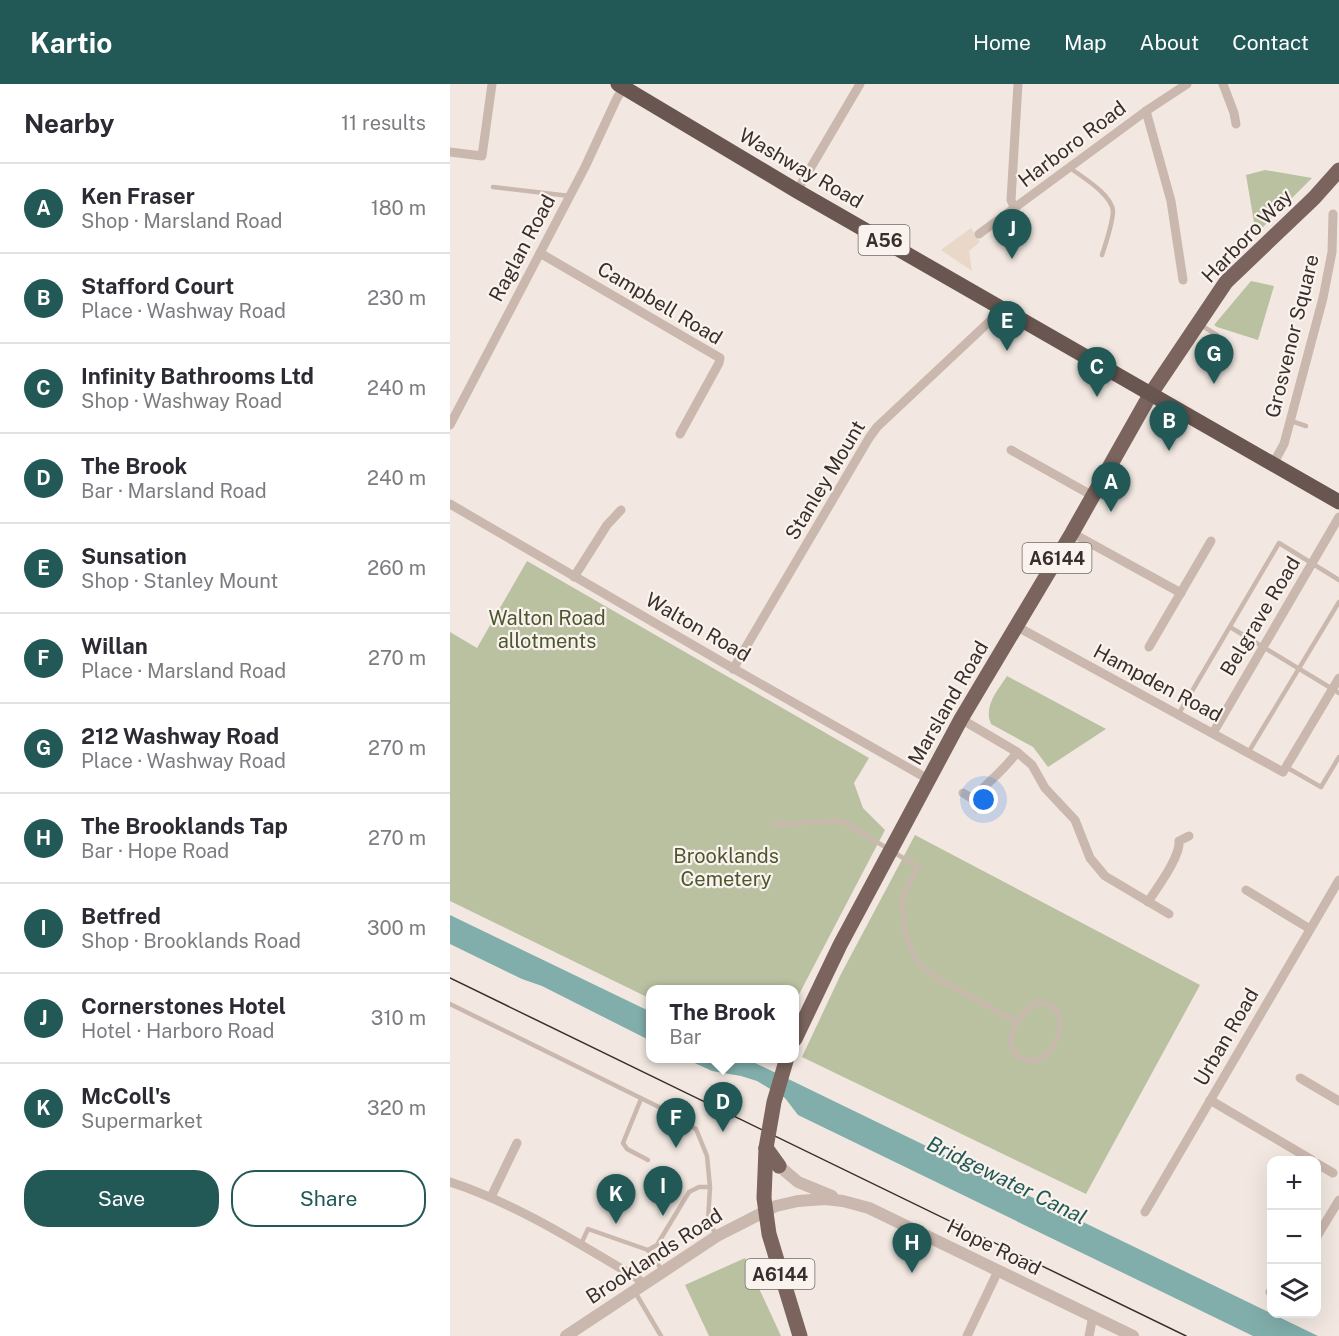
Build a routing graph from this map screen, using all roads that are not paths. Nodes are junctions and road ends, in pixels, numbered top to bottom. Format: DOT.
graph roads {
  1 [pos="492,84"];
  2 [pos="860,84"];
  3 [pos="1018,84"];
  4 [pos="1187,84"];
  5 [pos="1223,84"];
  6 [pos="622,85"];
  7 [pos="1146,111"];
  8 [pos="1236,124"];
  9 [pos="450,152"];
  10 [pos="1070,168"];
  11 [pos="1339,170"];
  12 [pos="493,187"];
  13 [pos="797,191"];
  14 [pos="570,196"];
  15 [pos="1015,209"];
  16 [pos="1333,214"];
  17 [pos="979,234"];
  18 [pos="540,253"];
  19 [pos="1102,255"];
  20 [pos="1184,280"];
  21 [pos="1000,307"];
  22 [pos="1197,323"];
  23 [pos="1217,335"];
  24 [pos="1150,395"];
  25 [pos="1291,421"];
  26 [pos="450,425"];
  27 [pos="1306,426"];
  28 [pos="680,434"];
  29 [pos="1011,450"];
  30 [pos="1273,464"];
  31 [pos="1093,496"];
  32 [pos="1339,502"];
  33 [pos="450,504"];
  34 [pos="621,510"];
  35 [pos="1339,518"];
  36 [pos="1072,533"];
  37 [pos="1211,541"];
  38 [pos="1313,563"];
  39 [pos="574,577"];
  40 [pos="1339,580"];
  41 [pos="1181,593"];
  42 [pos="1339,602"];
  43 [pos="1016,626"];
  44 [pos="1230,627"];
  45 [pos="1263,646"];
  46 [pos="1149,647"];
  47 [pos="733,669"];
  48 [pos="1299,669"];
  49 [pos="1339,678"];
  50 [pos="1336,691"];
  51 [pos="1178,715"];
  52 [pos="961,719"];
  53 [pos="1213,733"];
  54 [pos="1017,752"];
  55 [pos="1248,753"];
  56 [pos="1339,757"];
  57 [pos="1284,769"];
  58 [pos="928,779"];
  59 [pos="963,793"];
  60 [pos="773,825"];
  61 [pos="1169,836"];
  62 [pos="889,851"];
  63 [pos="1339,880"];
  64 [pos="1246,890"];
  65 [pos="1148,902"];
  66 [pos="1169,915"];
  67 [pos="1310,929"];
  68 [pos="450,1004"];
  69 [pos="1017,1022"];
  70 [pos="799,1031"];
  71 [pos="786,1063"];
  72 [pos="1300,1078"];
  73 [pos="641,1099"];
  74 [pos="1210,1100"];
  75 [pos="1339,1101"];
  76 [pos="517,1143"];
  77 [pos="766,1148"];
  78 [pos="1304,1156"];
  79 [pos="648,1160"];
  80 [pos="779,1166"];
  81 [pos="1321,1166"];
  82 [pos="1333,1173"];
  83 [pos="450,1182"];
  84 [pos="710,1187"];
  85 [pos="491,1197"];
  86 [pos="1339,1200"];
  87 [pos="843,1201"];
  88 [pos="765,1211"];
  89 [pos="1145,1212"];
  90 [pos="1321,1231"];
  91 [pos="717,1236"];
  92 [pos="581,1244"];
  93 [pos="648,1250"];
  94 [pos="663,1271"];
  95 [pos="998,1271"];
  96 [pos="640,1288"];
  97 [pos="1092,1317"];
  98 [pos="566,1336"];
  99 [pos="661,1336"];
  100 [pos="800,1336"];
  101 [pos="967,1336"];
  102 [pos="1089,1336"];
  103 [pos="1133,1336"];
  1 -- 9 [label="street"];
  2 -- 13 [label="street"];
  3 -- 15 [label="street"];
  4 -- 7 [label="street, Harboro Road"];
  5 -- 8 [label="street"];
  6 -- 13 [label="highway, Washway Road / A56"];
  6 -- 14 [label="street, Raglan Road"];
  7 -- 10 [label="street, Harboro Road"];
  7 -- 20 [label="street"];
  10 -- 15 [label="street, Harboro Road"];
  10 -- 19 [label="lane"];
  11 -- 22 [label="main road, Harboro Way / A6144"];
  12 -- 14 [label="lane"];
  13 -- 21 [label="highway, Washway Road / A56"];
  14 -- 18 [label="street, Raglan Road"];
  15 -- 17 [label="street, Harboro Road"];
  16 -- 25 [label="street, Grosvenor Square"];
  18 -- 26 [label="street, Raglan Road"];
  18 -- 28 [label="street, Campbell Road"];
  21 -- 24 [label="highway, Washway Road / A56"];
  21 -- 47 [label="street, Stanley Mount"];
  22 -- 23 [label="lane"];
  22 -- 24 [label="main road, Harboro Way / A6144"];
  24 -- 30 [label="highway, Washway Road / A56"];
  24 -- 31 [label="main road, Marsland Road / A6144"];
  25 -- 27 [label="lane"];
  25 -- 30 [label="street, Grosvenor Square"];
  29 -- 31 [label="street"];
  30 -- 32 [label="highway, Washway Road / A56"];
  31 -- 36 [label="main road, Marsland Road / A6144"];
  33 -- 39 [label="street, Walton Road"];
  34 -- 39 [label="street"];
  35 -- 38 [label="street, Belgrave Road"];
  36 -- 41 [label="street"];
  36 -- 43 [label="main road, Marsland Road / A6144"];
  37 -- 41 [label="street"];
  38 -- 40 [label="lane"];
  38 -- 44 [label="lane"];
  38 -- 45 [label="street, Belgrave Road"];
  39 -- 47 [label="street, Walton Road"];
  41 -- 46 [label="street"];
  42 -- 48 [label="lane"];
  43 -- 51 [label="street, Hampden Road"];
  43 -- 52 [label="main road, Marsland Road / A6144"];
  44 -- 45 [label="lane"];
  44 -- 51 [label="lane"];
  45 -- 48 [label="lane"];
  45 -- 53 [label="street, Belgrave Road"];
  47 -- 58 [label="street, Walton Road"];
  48 -- 50 [label="lane"];
  48 -- 55 [label="lane"];
  49 -- 50 [label="street"];
  50 -- 57 [label="street"];
  51 -- 53 [label="street, Hampden Road"];
  52 -- 54 [label="street"];
  52 -- 58 [label="main road, Marsland Road / A6144"];
  53 -- 55 [label="street, Hampden Road"];
  54 -- 59 [label="street"];
  54 -- 65 [label="street"];
  55 -- 57 [label="street, Hampden Road"];
  56 -- 57 [label="lane"];
  58 -- 62 [label="main road, Marsland Road / A6144"];
  60 -- 62 [label="lane"];
  61 -- 65 [label="street"];
  62 -- 69 [label="lane"];
  62 -- 70 [label="main road, Marsland Road / A6144"];
  63 -- 67 [label="street, Urban Road"];
  64 -- 67 [label="street"];
  65 -- 66 [label="street"];
  67 -- 74 [label="street, Urban Road"];
  68 -- 73 [label="lane"];
  69 -- 69 [label="lane"];
  71 -- 77 [label="main road, A6144, bridge"];
  72 -- 75 [label="street"];
  73 -- 79 [label="lane"];
  73 -- 84 [label="lane"];
  74 -- 78 [label="street"];
  74 -- 89 [label="street, Urban Road"];
  76 -- 85 [label="street"];
  77 -- 80 [label="main road"];
  77 -- 88 [label="main road, A6144"];
  80 -- 87 [label="street"];
  81 -- 82 [label="street"];
  83 -- 85 [label="street"];
  84 -- 91 [label="lane"];
  84 -- 93 [label="lane"];
  85 -- 92 [label="street"];
  86 -- 90 [label="street"];
  87 -- 88 [label="street, Hope Road"];
  87 -- 95 [label="street, Hope Road"];
  88 -- 91 [label="street, Brooklands Road"];
  88 -- 100 [label="main road, A6144"];
  91 -- 94 [label="street, Brooklands Road"];
  92 -- 93 [label="lane"];
  92 -- 96 [label="street"];
  93 -- 94 [label="lane"];
  94 -- 96 [label="street, Brooklands Road"];
  95 -- 97 [label="street, Hope Road"];
  95 -- 101 [label="street"];
  96 -- 98 [label="street, Brooklands Road"];
  96 -- 99 [label="lane"];
  97 -- 102 [label="street"];
  97 -- 103 [label="street, Hope Road"];
}
